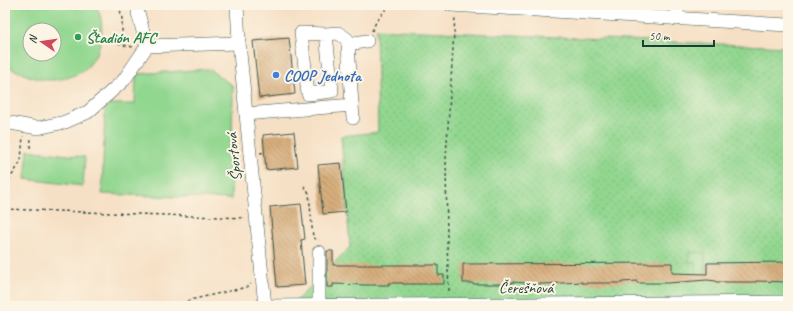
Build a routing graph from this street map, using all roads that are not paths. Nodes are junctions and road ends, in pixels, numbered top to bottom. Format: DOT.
graph roads {
  1 [pos="237,5"];
  2 [pos="678,5"];
  3 [pos="453,9"];
  4 [pos="624,10"];
  5 [pos="138,13"];
  6 [pos="676,19"];
  7 [pos="788,25"];
  8 [pos="326,34"];
  9 [pos="367,41"];
  10 [pos="239,43"];
  11 [pos="348,44"];
  12 [pos="146,46"];
  13 [pos="246,114"];
  14 [pos="5,122"];
  15 [pos="321,247"];
  16 [pos="788,302"];
  17 [pos="265,306"];
  18 [pos="319,306"];
  1 -- 10 [label="street, Športová"];
  2 -- 6 [label="street"];
  3 -- 4 [label="street"];
  4 -- 6 [label="street"];
  5 -- 12 [label="street"];
  6 -- 7 [label="street"];
  8 -- 8 [label="street"];
  8 -- 11 [label="street"];
  9 -- 11 [label="street"];
  10 -- 12 [label="street"];
  10 -- 13 [label="street, Športová"];
  11 -- 13 [label="street"];
  12 -- 14 [label="street"];
  13 -- 17 [label="street, Športová"];
  15 -- 18 [label="street"];
  16 -- 18 [label="street, Čerešňová"];
  17 -- 18 [label="street, Čerešňová"];
}
